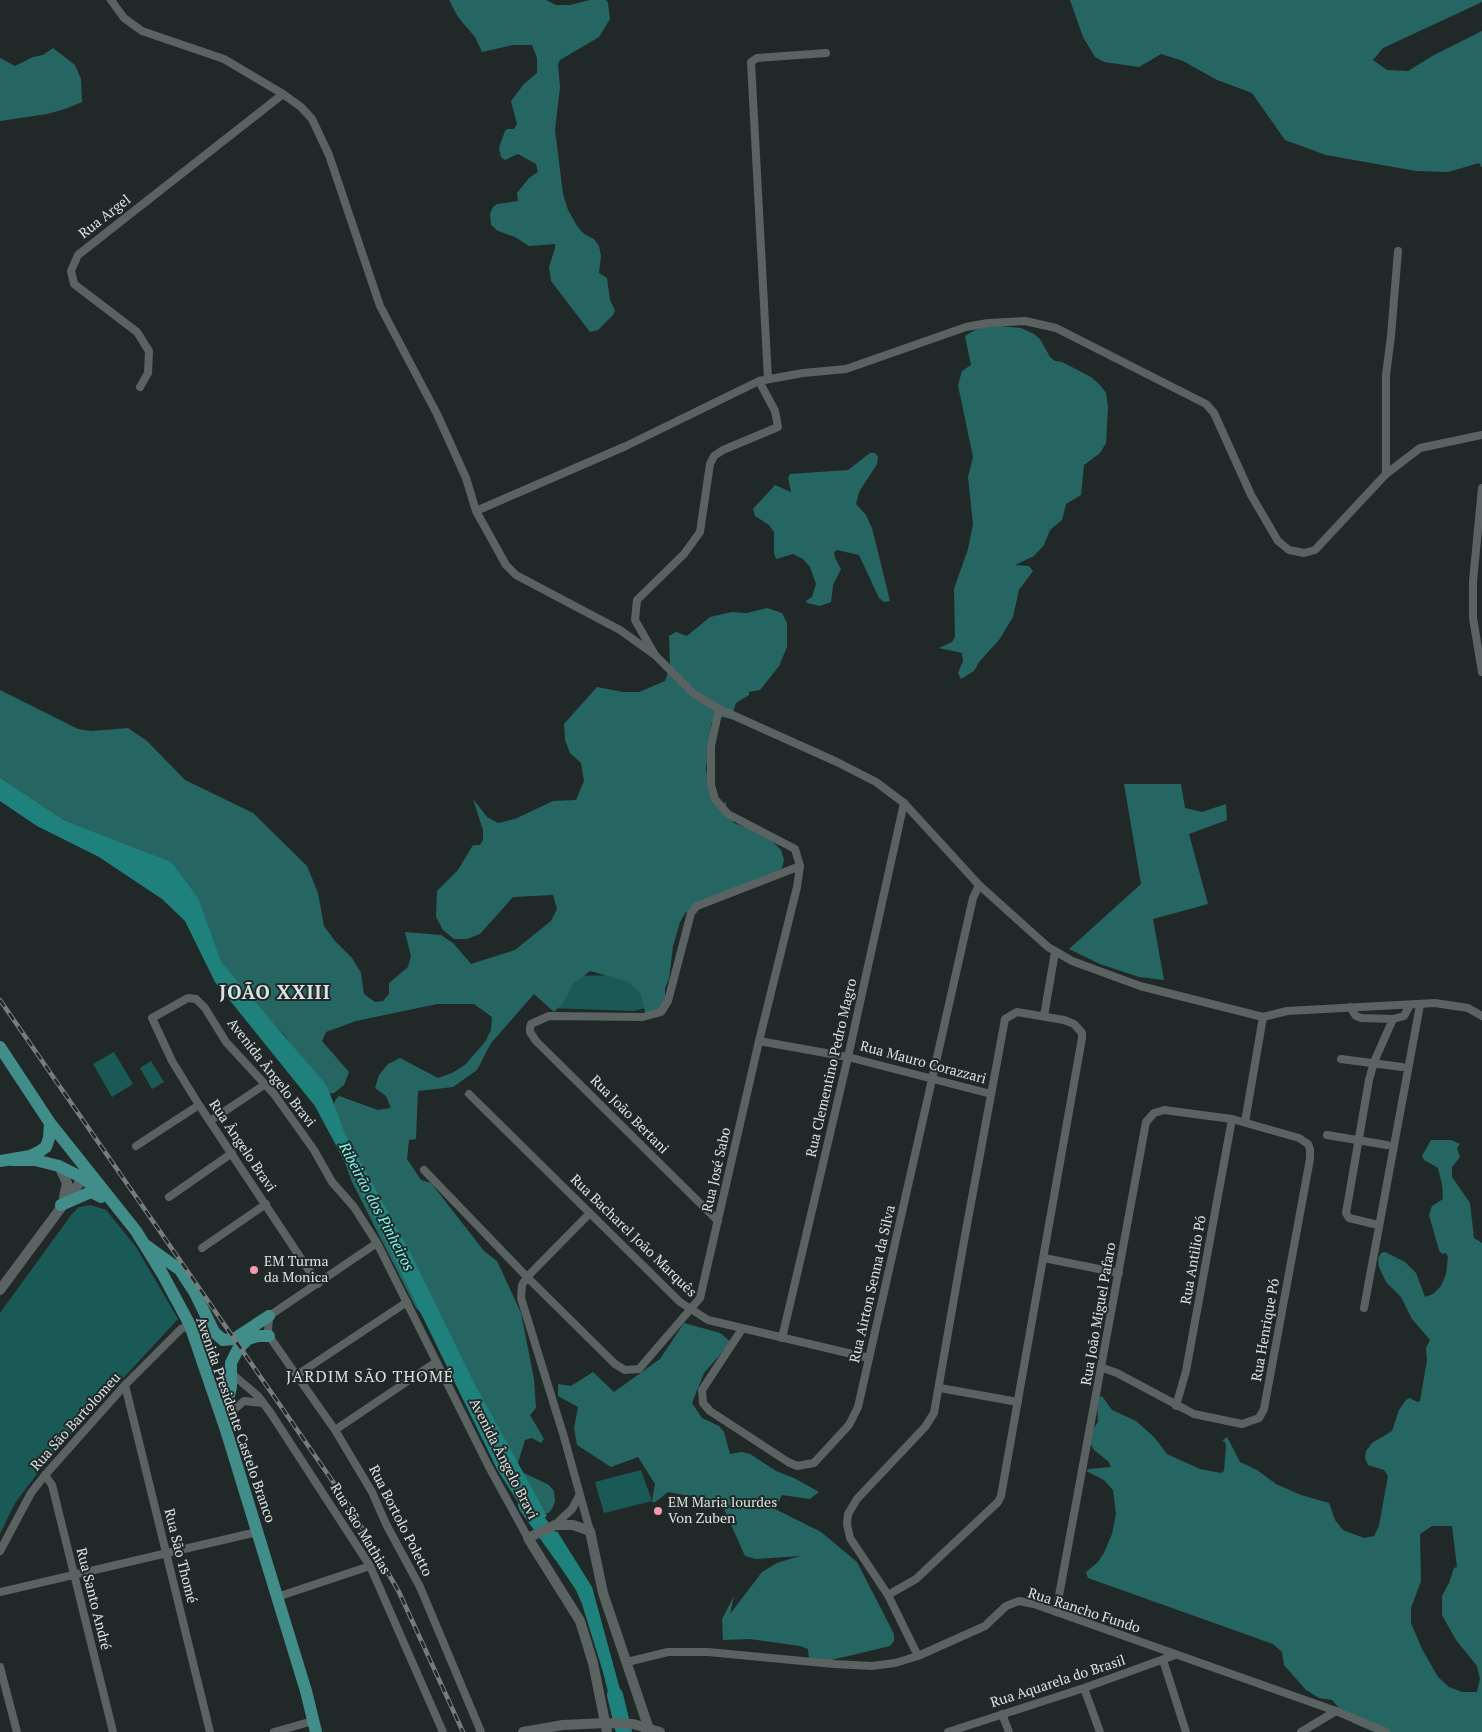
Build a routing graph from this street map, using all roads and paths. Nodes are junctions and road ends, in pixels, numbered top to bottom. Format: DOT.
graph roads {
  1 [pos="111,0"];
  2 [pos="826,53"];
  3 [pos="283,94"];
  4 [pos="1398,251"];
  5 [pos="768,379"];
  6 [pos="759,381"];
  7 [pos="140,387"];
  8 [pos="1482,434"];
  9 [pos="1386,474"];
  10 [pos="1482,488"];
  11 [pos="476,511"];
  12 [pos="655,655"];
  13 [pos="1482,672"];
  14 [pos="719,709"];
  15 [pos="904,803"];
  16 [pos="800,866"];
  17 [pos="979,885"];
  18 [pos="1055,952"];
  19 [pos="196,999"];
  20 [pos="1420,1004"];
  21 [pos="1410,1005"];
  22 [pos="1350,1007"];
  23 [pos="1044,1016"];
  24 [pos="1263,1016"];
  25 [pos="1482,1016"];
  26 [pos="1393,1019"];
  27 [pos="759,1041"];
  28 [pos="0,1047"];
  29 [pos="848,1057"];
  30 [pos="1341,1059"];
  31 [pos="1374,1062"];
  32 [pos="1402,1067"];
  33 [pos="932,1078"];
  34 [pos="264,1085"];
  35 [pos="469,1094"];
  36 [pos="991,1094"];
  37 [pos="199,1105"];
  38 [pos="1232,1119"];
  39 [pos="210,1121"];
  40 [pos="1245,1122"];
  41 [pos="50,1123"];
  42 [pos="1327,1135"];
  43 [pos="1357,1140"];
  44 [pos="1387,1145"];
  45 [pos="136,1146"];
  46 [pos="232,1153"];
  47 [pos="6,1160"];
  48 [pos="58,1166"];
  49 [pos="424,1170"];
  50 [pos="83,1178"];
  51 [pos="98,1181"];
  52 [pos="169,1197"];
  53 [pos="110,1201"];
  54 [pos="266,1204"];
  55 [pos="61,1205"];
  56 [pos="590,1213"];
  57 [pos="718,1221"];
  58 [pos="1374,1224"];
  59 [pos="143,1243"];
  60 [pos="377,1243"];
  61 [pos="202,1248"];
  62 [pos="1044,1258"];
  63 [pos="1119,1272"];
  64 [pos="527,1277"];
  65 [pos="318,1284"];
  66 [pos="0,1290"];
  67 [pos="407,1302"];
  68 [pos="1364,1308"];
  69 [pos="692,1310"];
  70 [pos="270,1316"];
  71 [pos="190,1325"];
  72 [pos="742,1329"];
  73 [pos="269,1336"];
  74 [pos="782,1338"];
  75 [pos="869,1358"];
  76 [pos="436,1362"];
  77 [pos="1102,1368"];
  78 [pos="230,1372"];
  79 [pos="297,1375"];
  80 [pos="126,1385"];
  81 [pos="940,1388"];
  82 [pos="1018,1402"];
  83 [pos="263,1403"];
  84 [pos="1176,1406"];
  85 [pos="223,1420"];
  86 [pos="335,1430"];
  87 [pos="45,1474"];
  88 [pos="579,1496"];
  89 [pos="555,1525"];
  90 [pos="590,1531"];
  91 [pos="257,1532"];
  92 [pos="528,1538"];
  93 [pos="0,1551"];
  94 [pos="166,1555"];
  95 [pos="370,1566"];
  96 [pos="74,1575"];
  97 [pos="0,1592"];
  98 [pos="888,1595"];
  99 [pos="277,1597"];
  100 [pos="1056,1612"];
  101 [pos="1175,1655"];
  102 [pos="918,1656"];
  103 [pos="1163,1660"];
  104 [pos="627,1662"];
  105 [pos="0,1667"];
  106 [pos="1084,1688"];
  107 [pos="1336,1711"];
  108 [pos="1002,1714"];
  109 [pos="315,1726"];
  110 [pos="609,1727"];
  111 [pos="649,1729"];
  112 [pos="1370,1729"];
  113 [pos="16,1732"];
  114 [pos="113,1732"];
  115 [pos="210,1732"];
  116 [pos="274,1732"];
  117 [pos="443,1732"];
  118 [pos="481,1732"];
  119 [pos="522,1732"];
  120 [pos="660,1732"];
  121 [pos="948,1732"];
  122 [pos="1009,1732"];
  123 [pos="1100,1732"];
  124 [pos="1186,1732"];
  125 [pos="1301,1732"];
  126 [pos="1386,1732"];
  1 -- 3 [label="street"];
  2 -- 5 [label="street"];
  3 -- 7 [label="street, Rua Argel"];
  3 -- 11 [label="street"];
  4 -- 9 [label="street"];
  5 -- 6 [label="street"];
  5 -- 9 [label="street"];
  6 -- 11 [label="street"];
  6 -- 12 [label="street"];
  8 -- 9 [label="street"];
  10 -- 13 [label="street"];
  11 -- 12 [label="street"];
  12 -- 14 [label="street"];
  14 -- 15 [label="street"];
  14 -- 16 [label="street"];
  15 -- 17 [label="street"];
  15 -- 29 [label="street, Rua Clementino Pedro Magro"];
  16 -- 27 [label="street, Rua José Sabo"];
  16 -- 57 [label="street, Rua João Bertani"];
  17 -- 18 [label="street"];
  17 -- 33 [label="street, Rua Airton Senna da Silva"];
  18 -- 23 [label="street"];
  18 -- 24 [label="street"];
  19 -- 34 [label="street, Avenida Ângelo Bravi"];
  19 -- 37 [label="street, Rua Ângelo Bravi"];
  20 -- 21 [label="street"];
  20 -- 25 [label="street"];
  20 -- 68 [label="street"];
  21 -- 22 [label="street"];
  21 -- 26 [label="street"];
  22 -- 24 [label="street"];
  22 -- 26 [label="street"];
  23 -- 36 [label="street"];
  23 -- 62 [label="street"];
  24 -- 40 [label="street"];
  26 -- 31 [label="street"];
  27 -- 29 [label="street, Rua Mauro Corazzari"];
  27 -- 57 [label="street, Rua José Sabo"];
  28 -- 41 [label="main road, Avenida Presidente Castelo Branco"];
  29 -- 33 [label="street, Rua Mauro Corazzari"];
  29 -- 74 [label="street, Rua Clementino Pedro Magro"];
  30 -- 31 [label="street"];
  31 -- 32 [label="street"];
  31 -- 43 [label="street"];
  33 -- 36 [label="street, Rua Mauro Corazzari"];
  33 -- 75 [label="street, Rua Airton Senna da Silva"];
  34 -- 39 [label="street"];
  34 -- 60 [label="street, Avenida Ângelo Bravi"];
  35 -- 56 [label="street, Rua Bacharel João Marquês"];
  36 -- 81 [label="street"];
  37 -- 39 [label="street, Rua Ângelo Bravi"];
  37 -- 45 [label="street"];
  38 -- 40 [label="street, Rua João Miguel Pafaro"];
  38 -- 63 [label="street, Rua João Miguel Pafaro"];
  38 -- 84 [label="street, Rua Antilio Pó"];
  39 -- 46 [label="street, Rua Ângelo Bravi"];
  40 -- 84 [label="street, Rua Henrique Pó"];
  41 -- 47 [label="main road"];
  41 -- 51 [label="main road, Avenida Presidente Castelo Branco"];
  42 -- 43 [label="street"];
  43 -- 44 [label="street"];
  43 -- 58 [label="street"];
  46 -- 52 [label="street"];
  46 -- 54 [label="street, Rua Ângelo Bravi"];
  47 -- 48 [label="main road"];
  48 -- 50 [label="main road"];
  48 -- 55 [label="street"];
  49 -- 64 [label="street, Rua José Sabo"];
  50 -- 51 [label="main road"];
  50 -- 53 [label="main road"];
  50 -- 55 [label="street"];
  51 -- 53 [label="main road, Avenida Presidente Castelo Branco"];
  53 -- 55 [label="main road"];
  53 -- 59 [label="main road, Avenida Presidente Castelo Branco"];
  54 -- 61 [label="street"];
  54 -- 65 [label="street, Rua Ângelo Bravi"];
  55 -- 66 [label="street"];
  56 -- 64 [label="street"];
  56 -- 69 [label="street, Rua Bacharel João Marquês"];
  57 -- 69 [label="street, Rua José Sabo"];
  59 -- 70 [label="main road"];
  59 -- 71 [label="main road, Avenida Presidente Castelo Branco"];
  60 -- 65 [label="street"];
  60 -- 67 [label="street, Avenida Ângelo Bravi"];
  62 -- 63 [label="street"];
  62 -- 82 [label="street"];
  63 -- 77 [label="street, Rua João Miguel Pafaro"];
  64 -- 69 [label="street, Rua José Sabo"];
  64 -- 88 [label="street"];
  65 -- 70 [label="street"];
  67 -- 76 [label="street, Avenida Ângelo Bravi"];
  67 -- 79 [label="street"];
  69 -- 72 [label="street, Rua Bacharel João Marquês"];
  70 -- 73 [label="street"];
  71 -- 80 [label="street, Rua São Bartolomeu"];
  71 -- 85 [label="main road, Avenida Presidente Castelo Branco"];
  72 -- 74 [label="street, Rua Bacharel João Marquês"];
  72 -- 75 [label="street, Rua Airton Senna da Silva"];
  73 -- 78 [label="main road"];
  73 -- 79 [label="street, Rua Bortolo Poletto"];
  74 -- 75 [label="street, Rua Bacharel João Marquês"];
  76 -- 86 [label="street"];
  76 -- 92 [label="street, Avenida Ângelo Bravi"];
  77 -- 84 [label="street, Rua Henrique Pó"];
  77 -- 100 [label="street, Rua João Miguel Pafaro"];
  78 -- 83 [label="street, Rua São Mathias"];
  78 -- 85 [label="main road"];
  79 -- 86 [label="street, Rua Bortolo Poletto"];
  80 -- 87 [label="street, Rua São Bartolomeu"];
  80 -- 94 [label="street, Rua São Thomé"];
  81 -- 82 [label="street"];
  81 -- 98 [label="street"];
  82 -- 98 [label="street"];
  83 -- 85 [label="street"];
  83 -- 95 [label="street, Rua São Mathias"];
  85 -- 91 [label="main road, Avenida Presidente Castelo Branco"];
  86 -- 118 [label="street, Rua Bortolo Poletto"];
  87 -- 93 [label="street, Rua São Bartolomeu"];
  87 -- 96 [label="street, Rua Santo André"];
  88 -- 89 [label="street"];
  88 -- 90 [label="street"];
  89 -- 90 [label="street"];
  89 -- 92 [label="street"];
  90 -- 104 [label="street"];
  91 -- 94 [label="street"];
  91 -- 99 [label="main road, Avenida Presidente Castelo Branco"];
  92 -- 110 [label="street, Avenida Ângelo Bravi"];
  94 -- 96 [label="street"];
  94 -- 115 [label="street, Rua São Thomé"];
  95 -- 99 [label="street"];
  95 -- 117 [label="street, Rua São Mathias"];
  96 -- 97 [label="street"];
  96 -- 114 [label="street, Rua Santo André"];
  98 -- 102 [label="street"];
  99 -- 109 [label="main road, Avenida Presidente Castelo Branco"];
  100 -- 101 [label="street, Rua Rancho Fundo"];
  100 -- 102 [label="street, Rua Rancho Fundo"];
  101 -- 103 [label="street, Rua Aquarela do Brasil"];
  101 -- 107 [label="street, Rua Rancho Fundo"];
  102 -- 104 [label="street, Rua Rancho Fundo"];
  103 -- 106 [label="street, Rua Aquarela do Brasil"];
  103 -- 124 [label="street"];
  104 -- 111 [label="street"];
  105 -- 113 [label="street"];
  106 -- 108 [label="street, Rua Aquarela do Brasil"];
  106 -- 123 [label="street"];
  107 -- 112 [label="street, Rua Rancho Fundo"];
  107 -- 125 [label="street"];
  108 -- 121 [label="street, Rua Aquarela do Brasil"];
  108 -- 122 [label="street"];
  109 -- 116 [label="street"];
  110 -- 111 [label="street"];
  110 -- 119 [label="street"];
  111 -- 120 [label="street"];
  112 -- 126 [label="street, Rua Rancho Fundo"];
}
